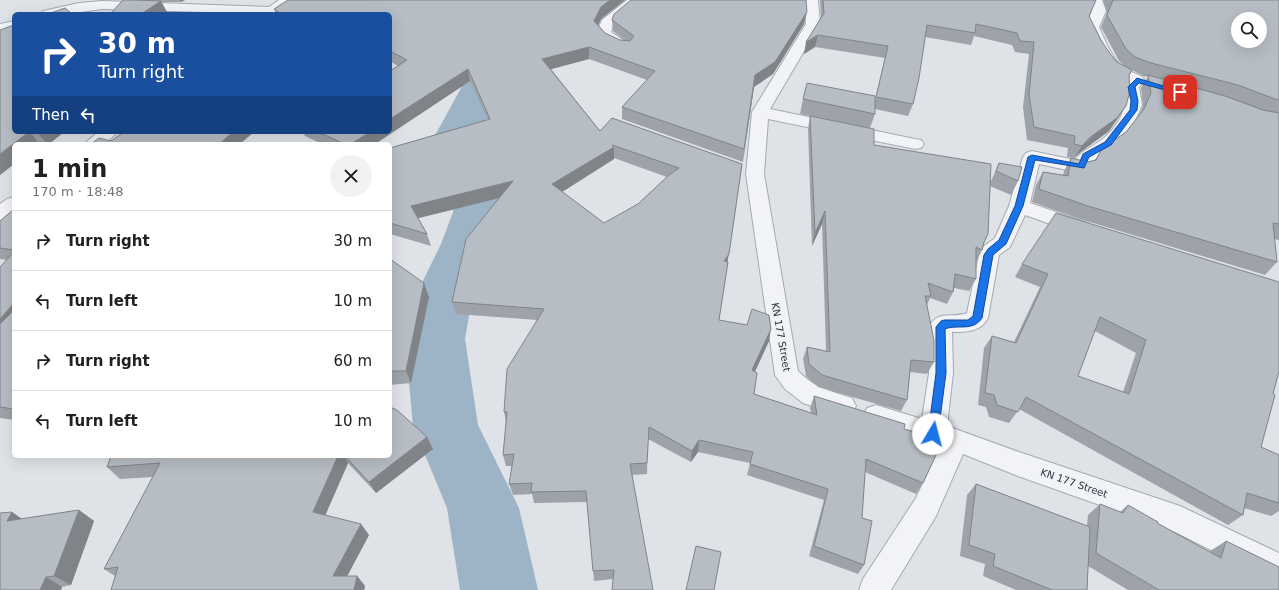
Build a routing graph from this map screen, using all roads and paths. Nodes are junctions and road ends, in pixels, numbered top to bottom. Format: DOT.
graph roads {
  1 [pos="288,0"];
  2 [pos="636,0"];
  3 [pos="811,0"];
  4 [pos="1095,0"];
  5 [pos="58,12"];
  6 [pos="269,12"];
  7 [pos="12,26"];
  8 [pos="0,30"];
  9 [pos="625,48"];
  10 [pos="760,112"];
  11 [pos="106,134"];
  12 [pos="96,142"];
  13 [pos="915,144"];
  14 [pos="12,205"];
  15 [pos="1019,206"];
  16 [pos="0,214"];
  17 [pos="1102,234"];
  18 [pos="944,437"];
  19 [pos="1279,569"];
  20 [pos="874,590"];
  1 -- 6 [label="street"];
  2 -- 9 [label="street"];
  3 -- 10 [label="street, KN 177 Street"];
  4 -- 15 [label="street"];
  5 -- 6 [label="street"];
  7 -- 8 [label="street"];
  10 -- 13 [label="street"];
  10 -- 18 [label="street, KN 177 Street"];
  11 -- 12 [label="street"];
  14 -- 16 [label="street"];
  15 -- 17 [label="street"];
  15 -- 18 [label="street"];
  18 -- 19 [label="street, KN 177 Street"];
  18 -- 20 [label="street"];
}
